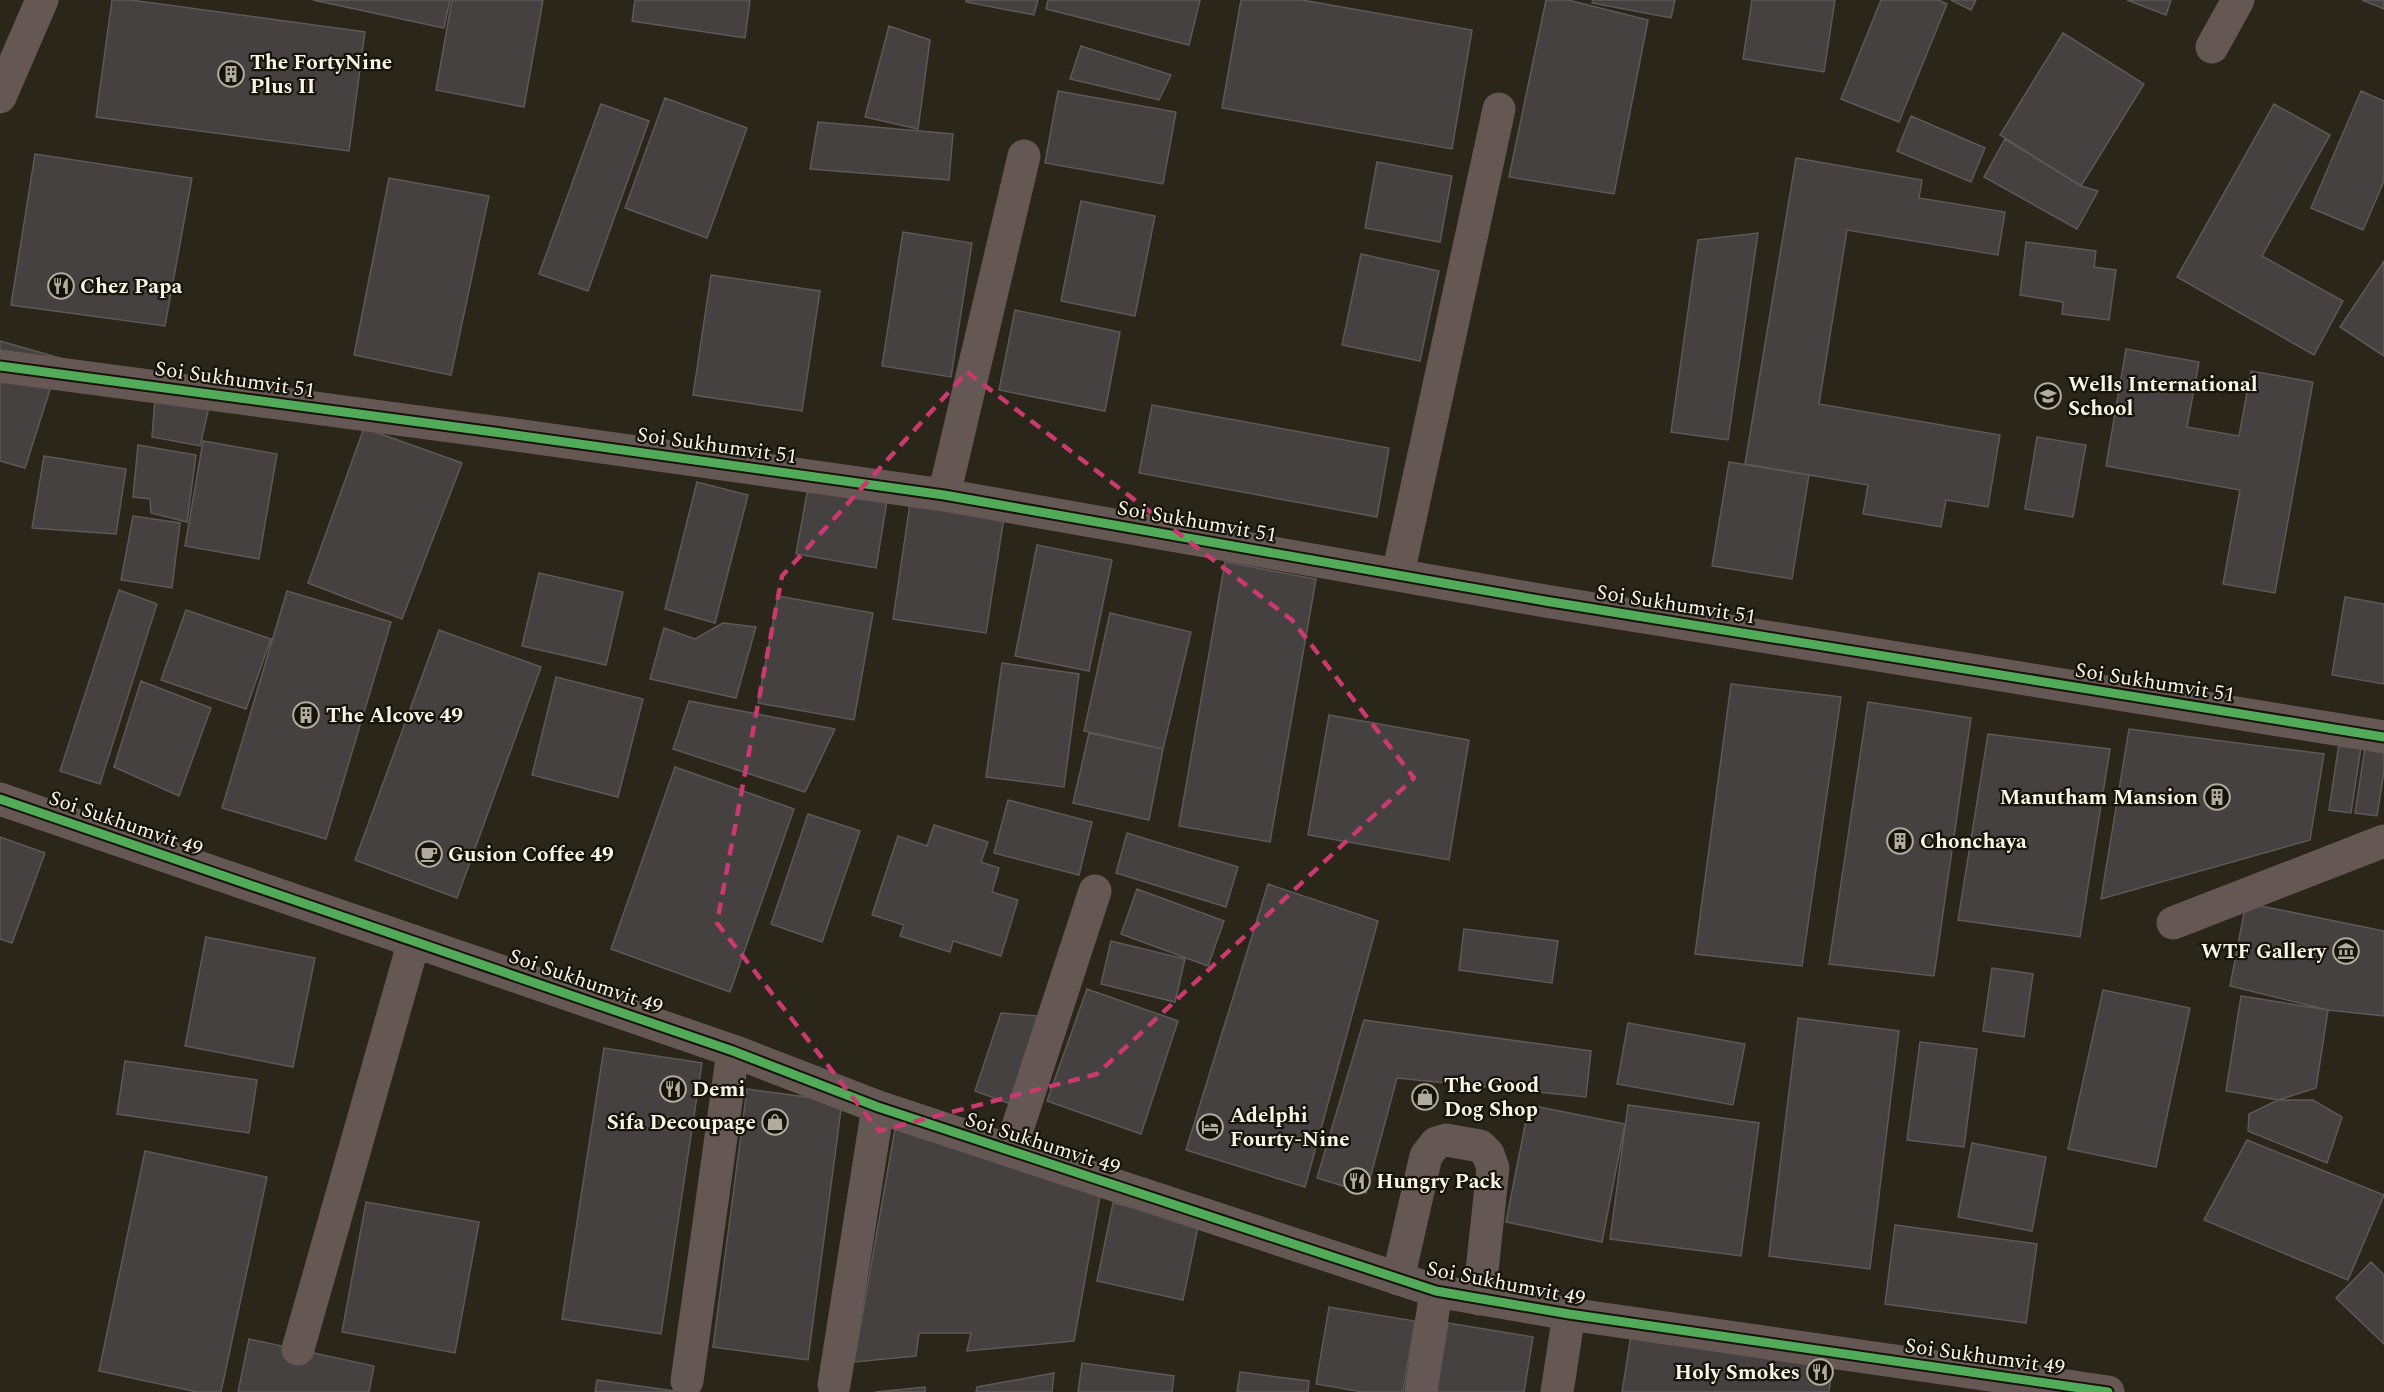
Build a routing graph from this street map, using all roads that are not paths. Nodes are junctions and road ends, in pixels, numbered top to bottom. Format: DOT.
graph roads {
  1 [pos="42,0"];
  2 [pos="2238,0"];
  3 [pos="2212,47"];
  4 [pos="0,97"];
  5 [pos="1499,109"];
  6 [pos="1024,156"];
  7 [pos="0,366"];
  8 [pos="944,495"];
  9 [pos="1398,574"];
  10 [pos="2384,737"];
  11 [pos="0,799"];
  12 [pos="2384,841"];
  13 [pos="1095,891"];
  14 [pos="2173,923"];
  15 [pos="414,941"];
  16 [pos="733,1051"];
  17 [pos="878,1107"];
  18 [pos="1010,1151"];
  19 [pos="1398,1279"];
  20 [pos="1436,1291"];
  21 [pos="1479,1299"];
  22 [pos="1569,1314"];
  23 [pos="298,1349"];
  24 [pos="687,1381"];
  25 [pos="834,1385"];
  26 [pos="1421,1392"];
  27 [pos="1557,1392"];
  28 [pos="2108,1392"];
  1 -- 4 [label="street"];
  2 -- 3 [label="street"];
  5 -- 9 [label="street"];
  6 -- 8 [label="street"];
  7 -- 8 [label="street, Soi Sukhumvit 51"];
  8 -- 9 [label="street, Soi Sukhumvit 51"];
  9 -- 10 [label="street, Soi Sukhumvit 51"];
  11 -- 15 [label="street, Soi Sukhumvit 49"];
  12 -- 14 [label="street"];
  13 -- 18 [label="street"];
  15 -- 16 [label="street, Soi Sukhumvit 49"];
  15 -- 23 [label="street"];
  16 -- 17 [label="street, Soi Sukhumvit 49"];
  16 -- 24 [label="street"];
  17 -- 18 [label="street, Soi Sukhumvit 49"];
  17 -- 25 [label="street"];
  18 -- 19 [label="street, Soi Sukhumvit 49"];
  19 -- 20 [label="street, Soi Sukhumvit 49"];
  19 -- 21 [label="street"];
  20 -- 21 [label="street, Soi Sukhumvit 49"];
  20 -- 26 [label="street"];
  21 -- 22 [label="street, Soi Sukhumvit 49"];
  22 -- 27 [label="street"];
  22 -- 28 [label="street, Soi Sukhumvit 49"];
}
